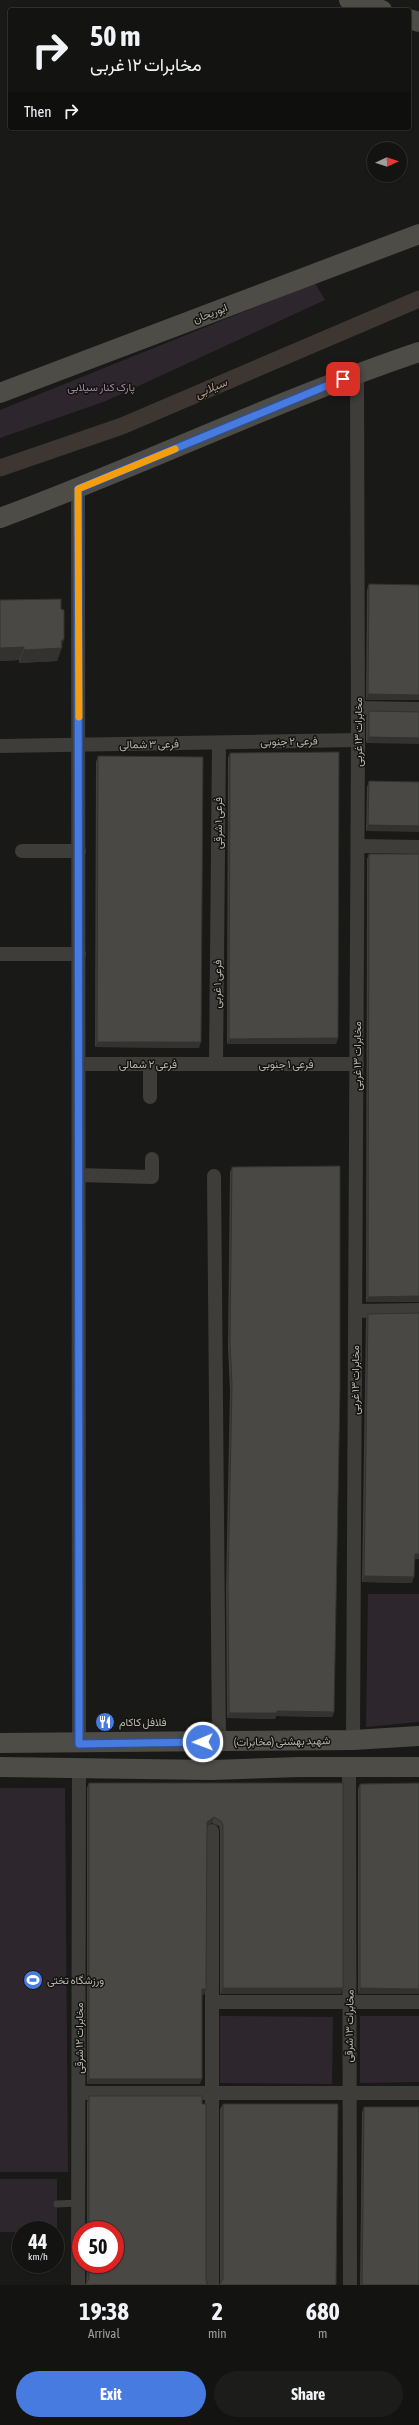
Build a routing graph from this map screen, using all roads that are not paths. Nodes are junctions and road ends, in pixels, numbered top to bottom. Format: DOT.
graph roads {
  1 [pos="349,0"];
  2 [pos="375,8"];
  3 [pos="419,234"];
  4 [pos="419,352"];
  5 [pos="357,373"];
  6 [pos="0,393"];
  7 [pos="78,489"];
  8 [pos="0,518"];
  9 [pos="358,708"];
  10 [pos="419,708"];
  11 [pos="358,740"];
  12 [pos="219,743"];
  13 [pos="79,745"];
  14 [pos="0,746"];
  15 [pos="358,846"];
  16 [pos="419,847"];
  17 [pos="79,850"];
  18 [pos="22,851"];
  19 [pos="218,903"];
  20 [pos="0,954"];
  21 [pos="79,954"];
  22 [pos="79,1064"];
  23 [pos="150,1064"];
  24 [pos="216,1064"];
  25 [pos="356,1064"];
  26 [pos="150,1097"];
  27 [pos="152,1159"];
  28 [pos="79,1175"];
  29 [pos="214,1176"];
  30 [pos="419,1310"];
  31 [pos="355,1311"];
  32 [pos="419,1736"];
  33 [pos="353,1740"];
  34 [pos="219,1742"];
  35 [pos="0,1743"];
  36 [pos="79,1744"];
  37 [pos="0,1766"];
  38 [pos="79,1767"];
  39 [pos="349,1767"];
  40 [pos="419,1767"];
  41 [pos="212,1831"];
  42 [pos="212,2002"];
  43 [pos="419,2002"];
  44 [pos="350,2003"];
  45 [pos="212,2092"];
  46 [pos="78,2093"];
  47 [pos="348,2094"];
  48 [pos="419,2094"];
  49 [pos="78,2203"];
  50 [pos="57,2204"];
  51 [pos="78,2285"];
  52 [pos="212,2285"];
  53 [pos="350,2285"];
  1 -- 2 [label="main road"];
  3 -- 6 [label="main road, ابوریحان"];
  4 -- 5 [label="main road"];
  5 -- 7 [label="main road"];
  5 -- 9 [label="street, مخابرات ۱۳ غربی"];
  7 -- 8 [label="main road"];
  7 -- 13 [label="street"];
  9 -- 10 [label="street"];
  9 -- 11 [label="street, مخابرات ۱۳ غربی"];
  11 -- 12 [label="street, فرعی ۲ جنوبی"];
  11 -- 15 [label="street, مخابرات ۱۳ غربی"];
  12 -- 13 [label="street, فرعی ۳ شمالی"];
  12 -- 19 [label="street, فرعی ۱ شرقی"];
  13 -- 14 [label="street, فرعی ۳ شمالی"];
  13 -- 17 [label="street"];
  15 -- 16 [label="street"];
  15 -- 25 [label="street, مخابرات ۱۳ غربی"];
  17 -- 18 [label="street"];
  17 -- 21 [label="street"];
  19 -- 24 [label="street, فرعی ۱ غربی"];
  20 -- 21 [label="street"];
  21 -- 22 [label="street"];
  22 -- 23 [label="street, فرعی ۲ شمالی"];
  22 -- 28 [label="street"];
  23 -- 24 [label="street, فرعی ۲ شمالی"];
  23 -- 26 [label="street"];
  24 -- 25 [label="street, فرعی ۱ جنوبی"];
  25 -- 31 [label="street, مخابرات ۱۳ غربی"];
  27 -- 28 [label="street"];
  28 -- 36 [label="street"];
  29 -- 34 [label="street"];
  30 -- 31 [label="street"];
  31 -- 33 [label="street, مخابرات ۱۳ غربی"];
  32 -- 33 [label="main road, شهید بهشتی (مخابرات)"];
  33 -- 34 [label="main road, شهید بهشتی (مخابرات)"];
  34 -- 36 [label="main road, شهید بهشتی (مخابرات)"];
  35 -- 36 [label="main road, شهید بهشتی (مخابرات)"];
  37 -- 38 [label="main road"];
  38 -- 39 [label="main road"];
  38 -- 46 [label="street, مخابرات ۱۲ شرقی"];
  39 -- 40 [label="main road"];
  39 -- 44 [label="street, مخابرات ۱۳ شرقی"];
  41 -- 42 [label="street"];
  42 -- 44 [label="street"];
  42 -- 45 [label="street"];
  43 -- 44 [label="street"];
  44 -- 47 [label="street, مخابرات ۱۳ شرقی"];
  45 -- 46 [label="street"];
  45 -- 47 [label="street"];
  45 -- 52 [label="street"];
  46 -- 49 [label="street, مخابرات ۱۲ شرقی"];
  47 -- 48 [label="street"];
  47 -- 53 [label="street, مخابرات ۱۳ شرقی"];
  49 -- 50 [label="lane"];
  49 -- 51 [label="street, مخابرات ۱۲ شرقی"];
}
